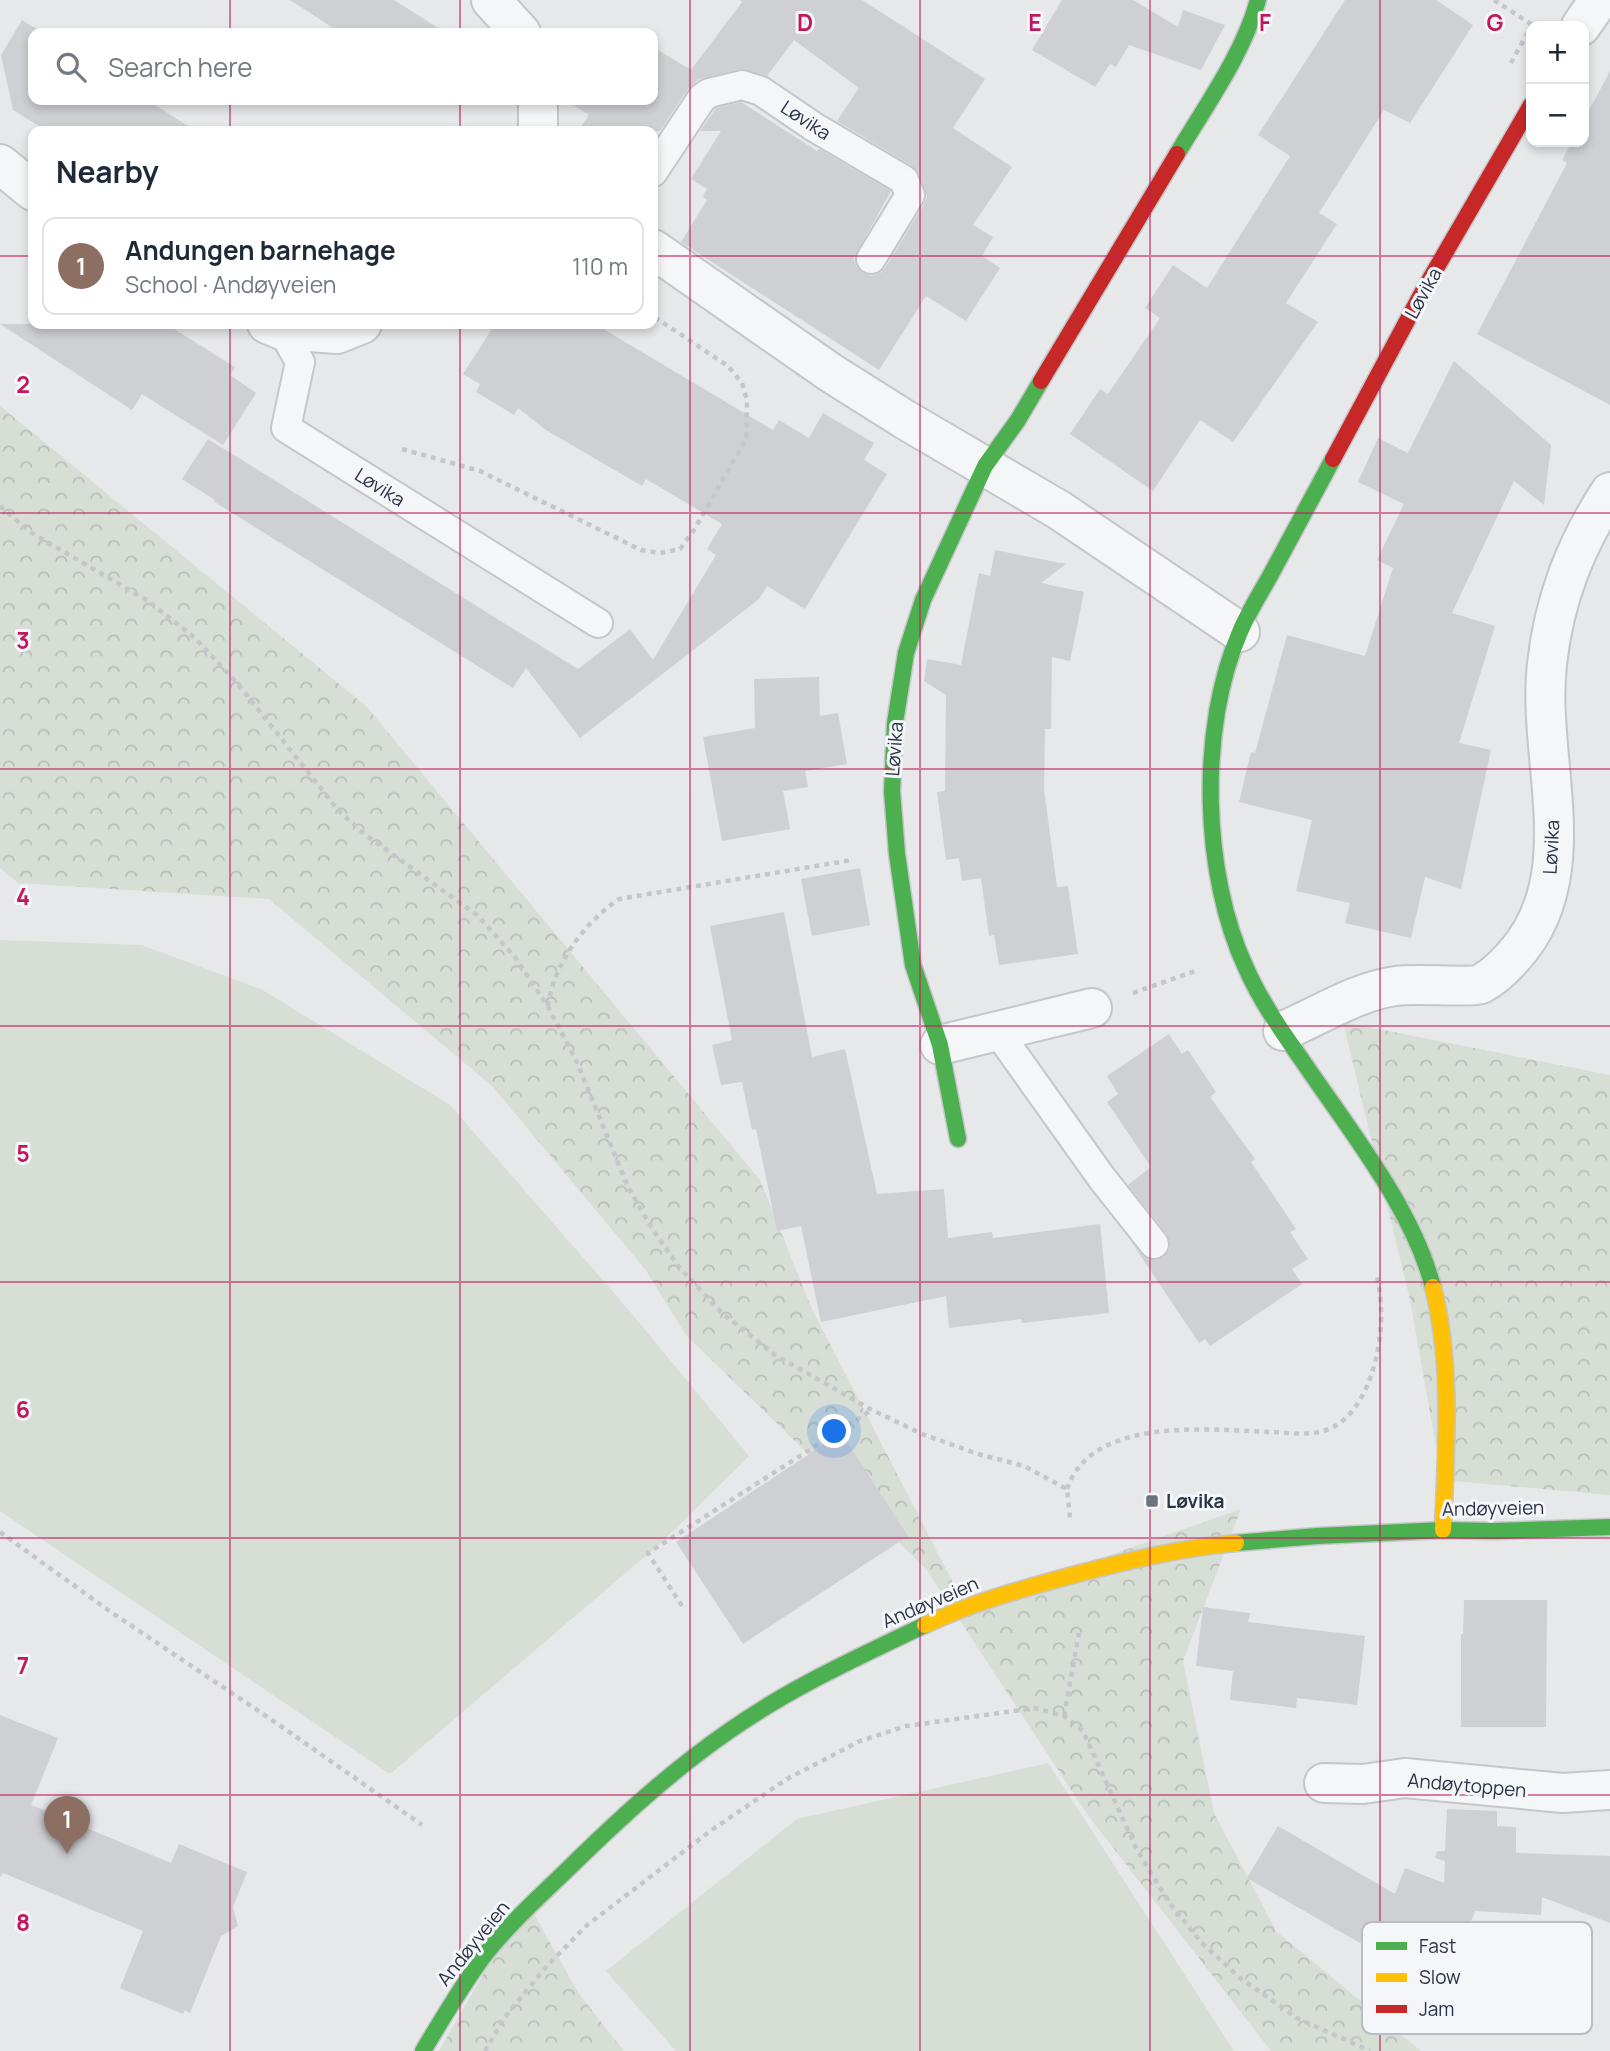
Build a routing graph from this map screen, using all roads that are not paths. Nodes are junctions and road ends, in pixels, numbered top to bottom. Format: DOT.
graph roads {
  1 [pos="491,0"];
  2 [pos="1258,0"];
  3 [pos="1599,0"];
  4 [pos="1584,21"];
  5 [pos="516,28"];
  6 [pos="538,105"];
  7 [pos="1526,114"];
  8 [pos="538,126"];
  9 [pos="0,164"];
  10 [pos="658,164"];
  11 [pos="28,187"];
  12 [pos="658,252"];
  13 [pos="872,259"];
  14 [pos="276,329"];
  15 [pos="293,329"];
  16 [pos="350,329"];
  17 [pos="985,466"];
  18 [pos="1610,492"];
  19 [pos="598,624"];
  20 [pos="1240,632"];
  21 [pos="1092,1008"];
  22 [pos="997,1031"];
  23 [pos="1283,1031"];
  24 [pos="940,1045"];
  25 [pos="958,1139"];
  26 [pos="1154,1244"];
  27 [pos="1610,1527"];
  28 [pos="1443,1530"];
  29 [pos="1324,1783"];
  30 [pos="1610,1790"];
  31 [pos="423,2051"];
  1 -- 5 [label="street"];
  2 -- 17 [label="street, Løvika"];
  3 -- 4 [label="street"];
  6 -- 8 [label="street"];
  7 -- 20 [label="street, Løvika"];
  9 -- 11 [label="street"];
  10 -- 13 [label="lane, Løvika"];
  12 -- 17 [label="street"];
  14 -- 19 [label="lane, Løvika"];
  15 -- 16 [label="street, Løvika"];
  17 -- 20 [label="street"];
  17 -- 24 [label="street, Løvika"];
  18 -- 23 [label="street, Løvika"];
  20 -- 23 [label="street, Løvika"];
  21 -- 22 [label="street"];
  22 -- 24 [label="street"];
  22 -- 26 [label="lane"];
  23 -- 28 [label="street, Løvika"];
  24 -- 25 [label="street, Løvika"];
  27 -- 28 [label="street, Andøyveien"];
  28 -- 31 [label="street, Andøyveien"];
  29 -- 30 [label="street, Andøytoppen"];
}
